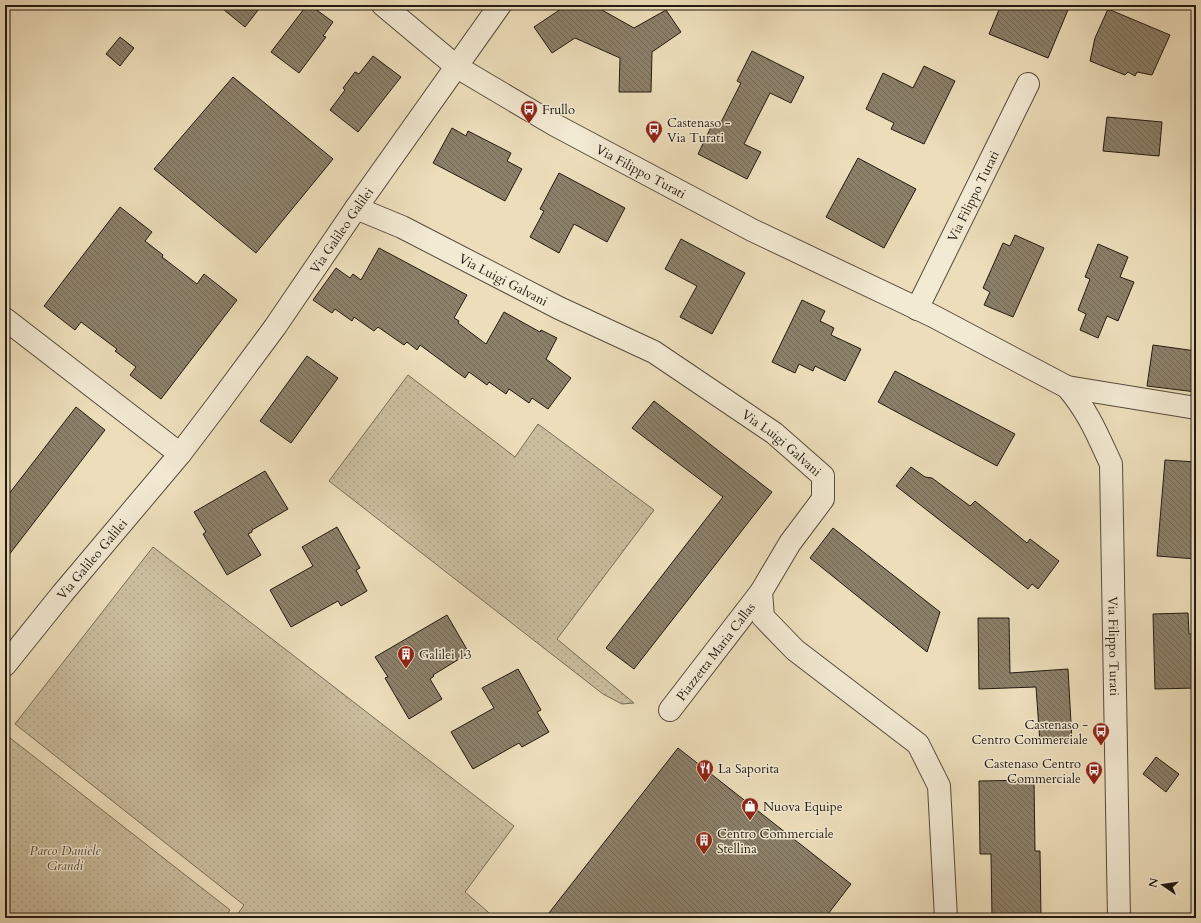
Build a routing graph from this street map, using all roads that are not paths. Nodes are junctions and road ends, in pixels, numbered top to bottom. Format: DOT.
graph roads {
  1 [pos="383,5"];
  2 [pos="500,5"];
  3 [pos="457,67"];
  4 [pos="1028,84"];
  5 [pos="356,208"];
  6 [pos="917,309"];
  7 [pos="5,319"];
  8 [pos="1067,387"];
  9 [pos="1196,408"];
  10 [pos="180,454"];
  11 [pos="762,592"];
  12 [pos="5,665"];
  13 [pos="670,710"];
  14 [pos="944,885"];
  15 [pos="930,918"];
  16 [pos="946,918"];
  17 [pos="1120,918"];
  1 -- 3 [label="street, Via Filippo Turati"];
  2 -- 3 [label="street, Via Galileo Galilei"];
  3 -- 5 [label="street, Via Galileo Galilei"];
  3 -- 6 [label="street, Via Filippo Turati"];
  4 -- 6 [label="street, Via Filippo Turati"];
  5 -- 10 [label="street, Via Galileo Galilei"];
  5 -- 11 [label="street, Via Luigi Galvani"];
  6 -- 8 [label="street, Via Filippo Turati"];
  7 -- 10 [label="street"];
  8 -- 9 [label="street, Via Filippo Turati"];
  8 -- 17 [label="street, Via Filippo Turati"];
  10 -- 12 [label="street, Via Galileo Galilei"];
  11 -- 13 [label="street, Piazzetta Maria Callas"];
  11 -- 14 [label="street"];
  14 -- 15 [label="street"];
  14 -- 16 [label="street"];
}
